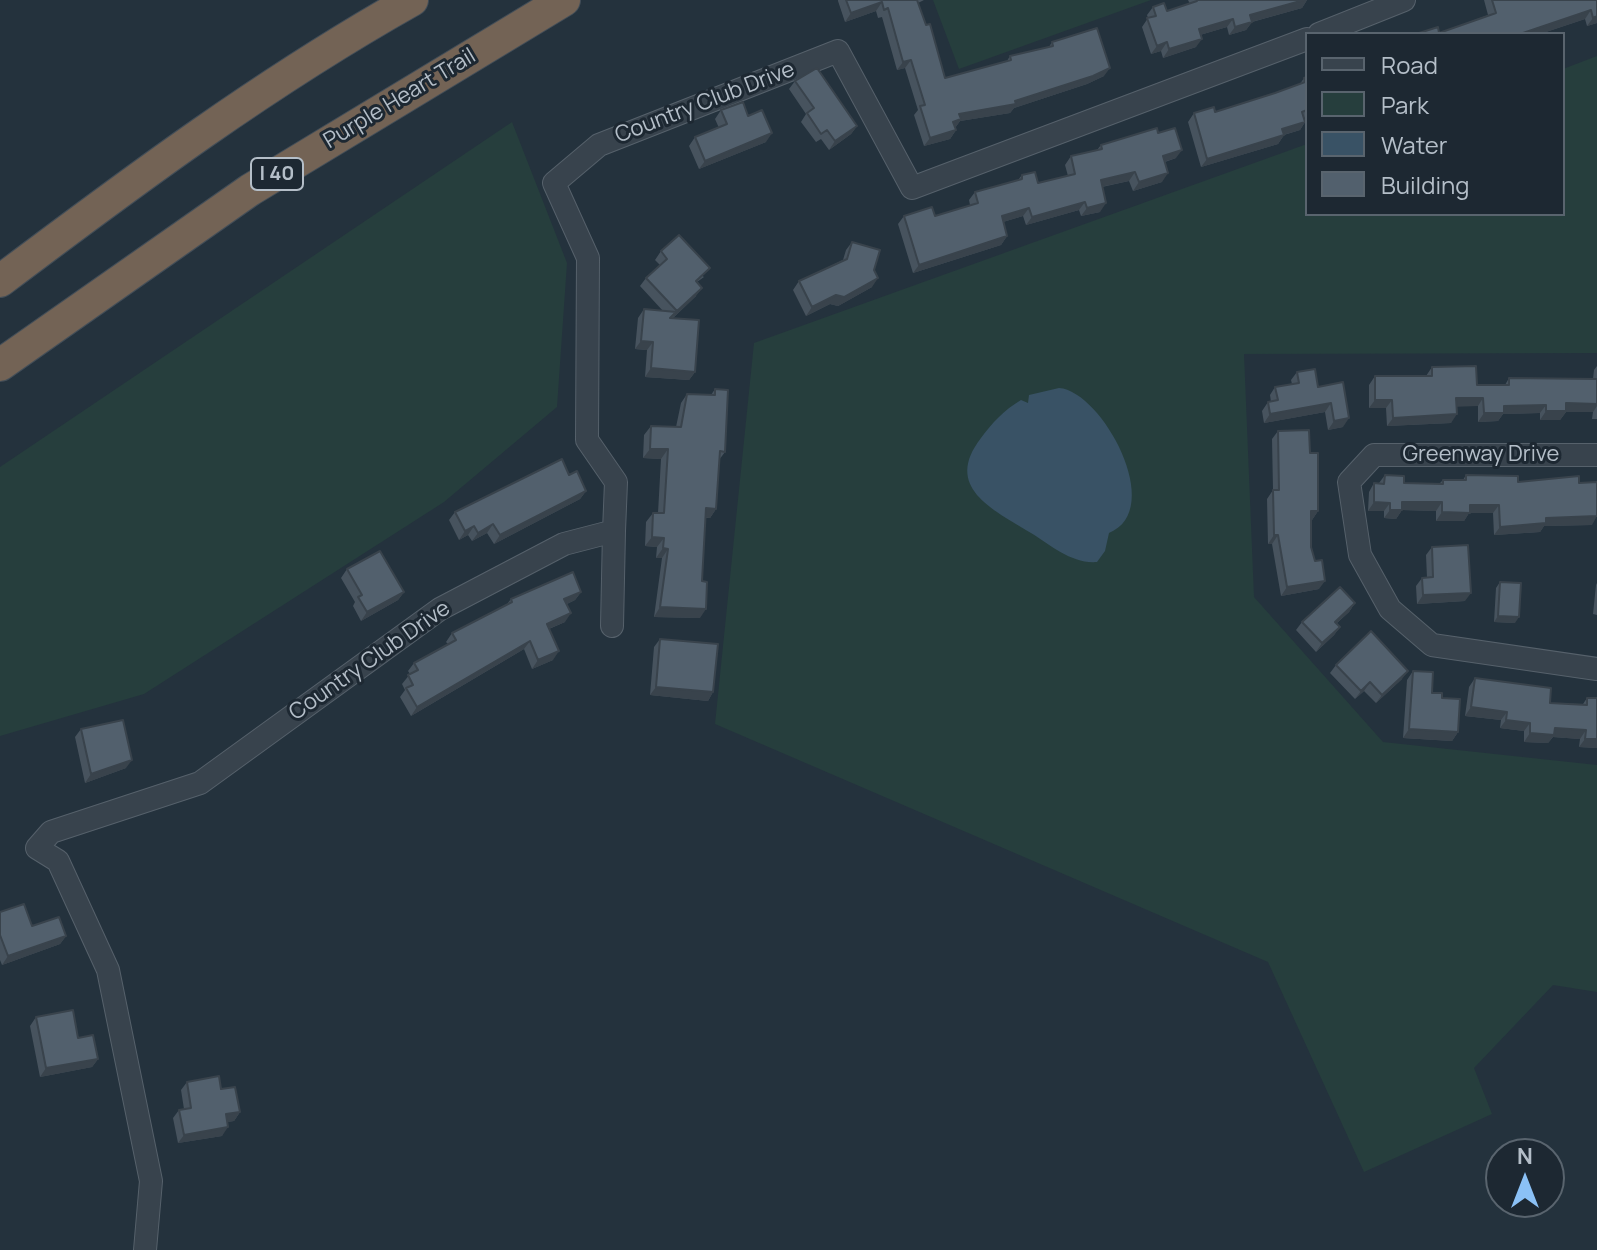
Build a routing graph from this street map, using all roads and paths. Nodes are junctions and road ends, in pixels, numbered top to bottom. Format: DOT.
graph roads {
  1 [pos="412,0"];
  2 [pos="564,0"];
  3 [pos="1404,0"];
  4 [pos="1324,32"];
  5 [pos="1305,40"];
  6 [pos="0,281"];
  7 [pos="0,365"];
  8 [pos="1597,455"];
  9 [pos="614,531"];
  10 [pos="612,626"];
  11 [pos="1597,669"];
  12 [pos="145,1250"];
  1 -- 6 [label="highway"];
  2 -- 7 [label="highway, Purple Heart Trail / I 40"];
  3 -- 4 [label="street"];
  5 -- 9 [label="street, Country Club Drive"];
  8 -- 11 [label="street, Greenway Drive"];
  9 -- 10 [label="street"];
  9 -- 12 [label="street, Country Club Drive"];
}
